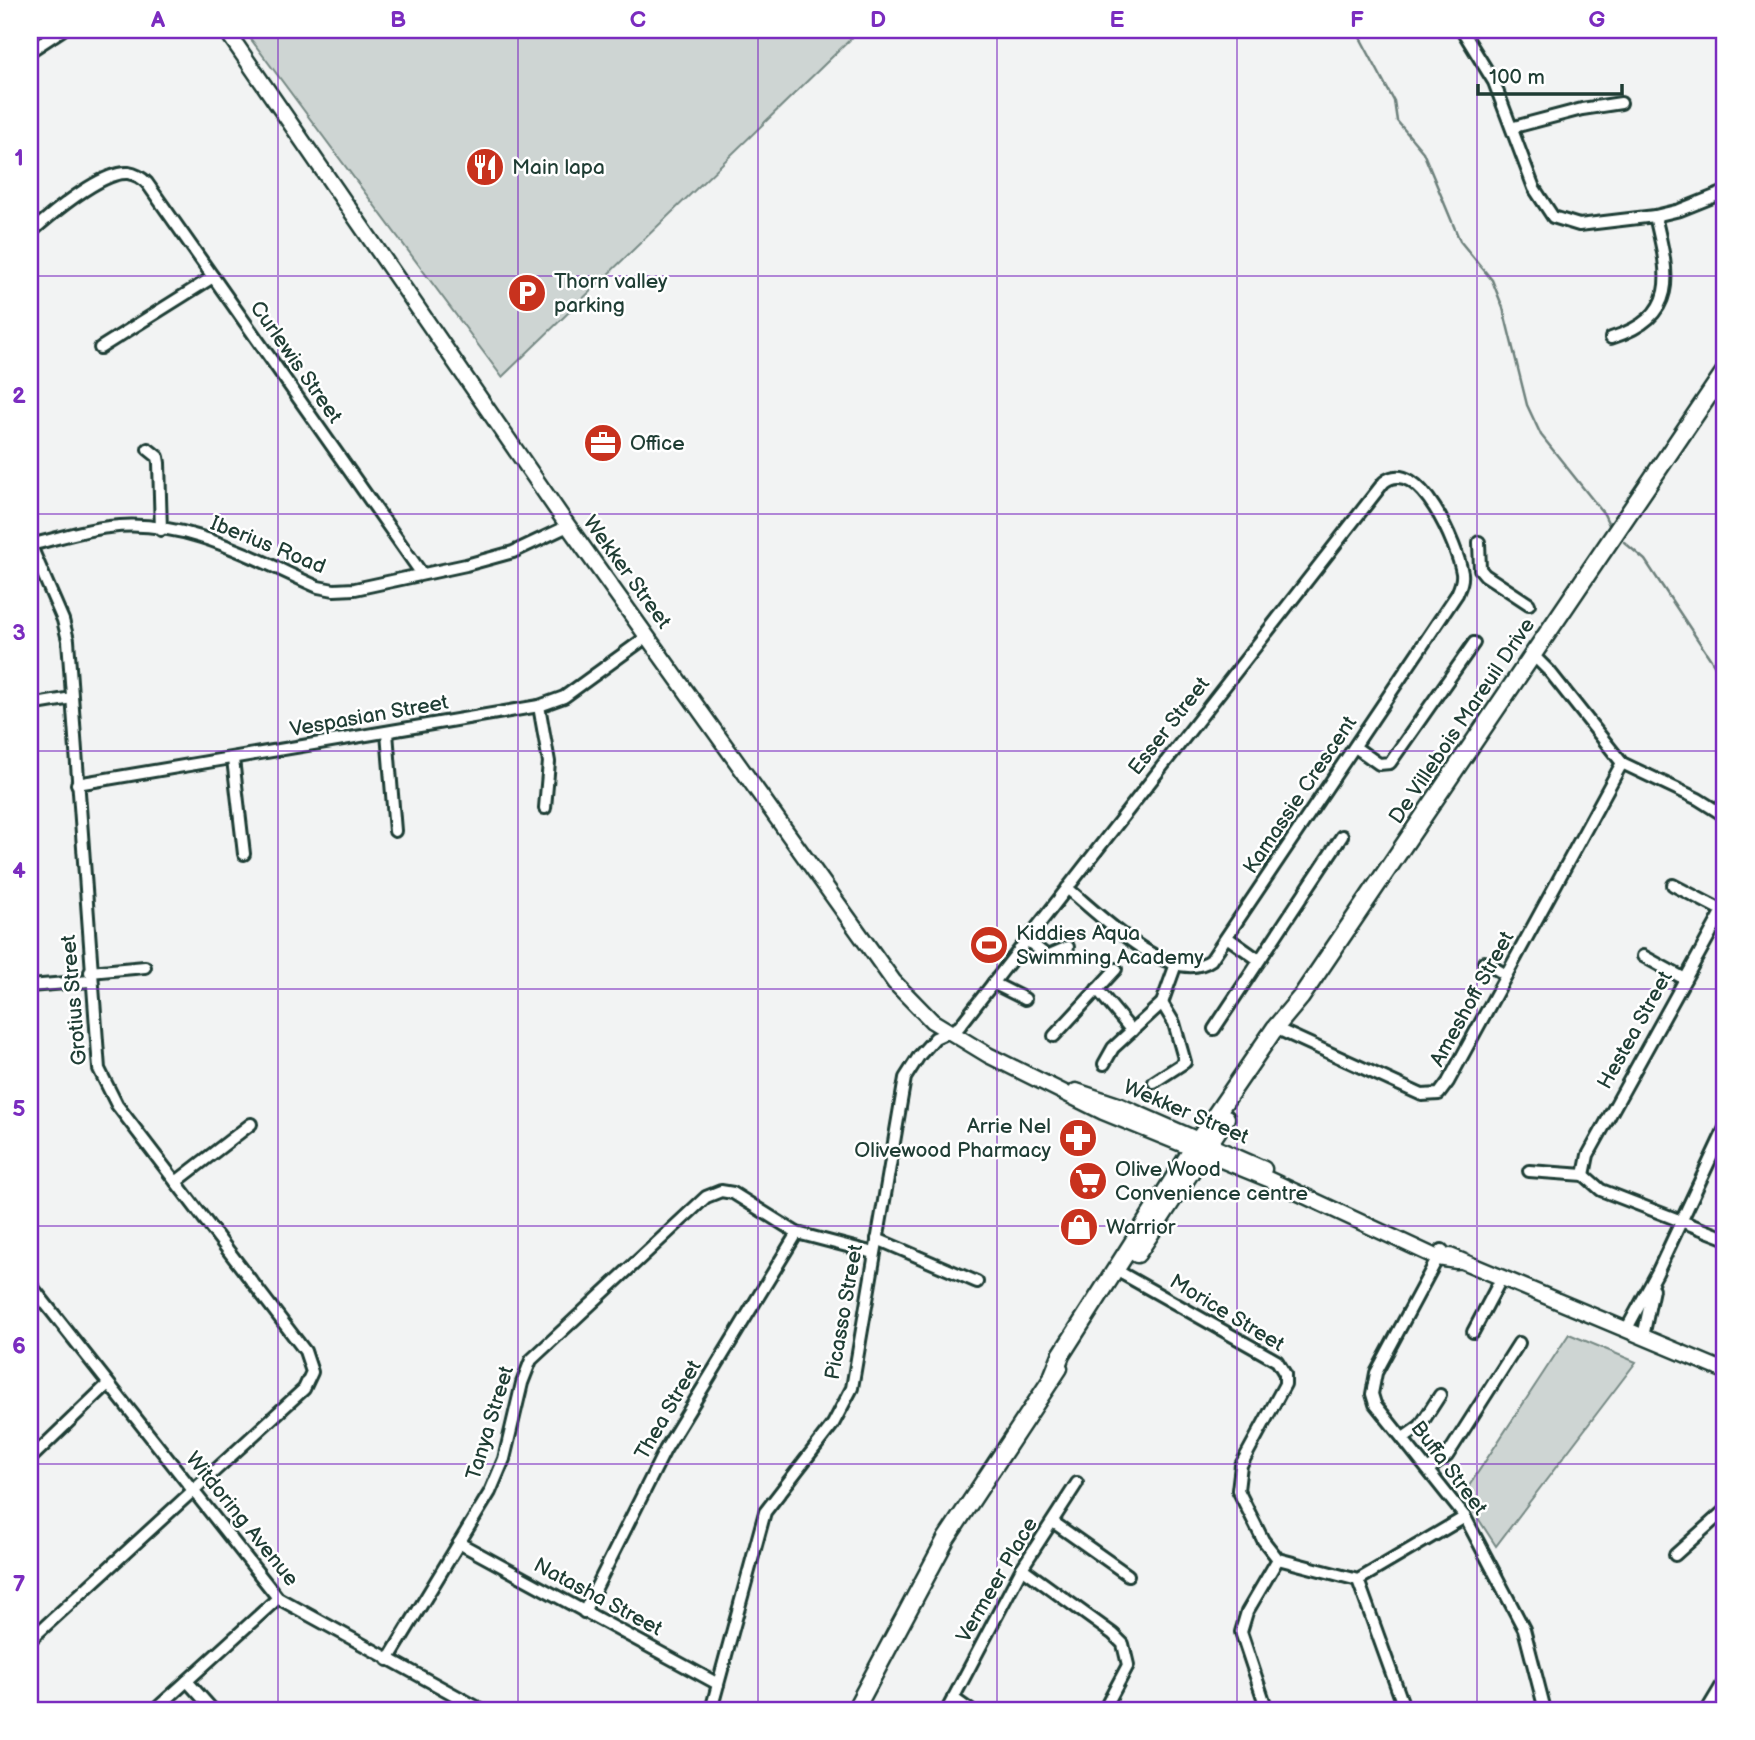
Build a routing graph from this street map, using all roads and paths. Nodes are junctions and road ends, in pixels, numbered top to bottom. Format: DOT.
graph roads {
  1 [pos="62,30"];
  2 [pos="226,30"];
  3 [pos="1467,31"];
  4 [pos="30,51"];
  5 [pos="1621,103"];
  6 [pos="1514,127"];
  7 [pos="1725,192"];
  8 [pos="1655,216"];
  9 [pos="30,233"];
  10 [pos="213,277"];
  11 [pos="1611,338"];
  12 [pos="100,348"];
  13 [pos="1725,359"];
  14 [pos="1725,371"];
  15 [pos="148,449"];
  16 [pos="1659,468"];
  17 [pos="568,526"];
  18 [pos="161,530"];
  19 [pos="1479,542"];
  20 [pos="30,544"];
  21 [pos="1480,569"];
  22 [pos="422,574"];
  23 [pos="1462,575"];
  24 [pos="1529,604"];
  25 [pos="648,636"];
  26 [pos="1474,643"];
  27 [pos="1532,654"];
  28 [pos="72,698"];
  29 [pos="30,705"];
  30 [pos="539,706"];
  31 [pos="387,733"];
  32 [pos="1355,747"];
  33 [pos="233,759"];
  34 [pos="1622,763"];
  35 [pos="76,784"];
  36 [pos="545,808"];
  37 [pos="1725,816"];
  38 [pos="395,831"];
  39 [pos="1342,836"];
  40 [pos="244,854"];
  41 [pos="1673,885"];
  42 [pos="1067,888"];
  43 [pos="1724,909"];
  44 [pos="1228,937"];
  45 [pos="1027,940"];
  46 [pos="1068,947"];
  47 [pos="1643,956"];
  48 [pos="1259,960"];
  49 [pos="1484,962"];
  50 [pos="1176,964"];
  51 [pos="145,967"];
  52 [pos="1116,969"];
  53 [pos="1506,975"];
  54 [pos="90,976"];
  55 [pos="1685,979"];
  56 [pos="993,983"];
  57 [pos="30,986"];
  58 [pos="1097,989"];
  59 [pos="1025,999"];
  60 [pos="1162,1003"];
  61 [pos="1214,1029"];
  62 [pos="946,1031"];
  63 [pos="1132,1031"];
  64 [pos="1279,1031"];
  65 [pos="1054,1036"];
  66 [pos="1104,1064"];
  67 [pos="1154,1082"];
  68 [pos="1725,1128"];
  69 [pos="250,1129"];
  70 [pos="1201,1146"];
  71 [pos="1529,1171"];
  72 [pos="1584,1175"];
  73 [pos="178,1184"];
  74 [pos="1682,1221"];
  75 [pos="797,1233"];
  76 [pos="877,1238"];
  77 [pos="1725,1238"];
  78 [pos="874,1253"];
  79 [pos="1440,1254"];
  80 [pos="1119,1272"];
  81 [pos="1657,1273"];
  82 [pos="1502,1279"];
  83 [pos="977,1282"];
  84 [pos="30,1284"];
  85 [pos="1626,1330"];
  86 [pos="1473,1332"];
  87 [pos="1643,1337"];
  88 [pos="1518,1343"];
  89 [pos="1725,1371"];
  90 [pos="108,1384"];
  91 [pos="1440,1395"];
  92 [pos="1403,1438"];
  93 [pos="30,1459"];
  94 [pos="1429,1469"];
  95 [pos="1077,1483"];
  96 [pos="194,1490"];
  97 [pos="1725,1510"];
  98 [pos="1465,1517"];
  99 [pos="1053,1522"];
  100 [pos="459,1543"];
  101 [pos="1675,1555"];
  102 [pos="1278,1559"];
  103 [pos="1022,1569"];
  104 [pos="1128,1575"];
  105 [pos="1358,1580"];
  106 [pos="278,1598"];
  107 [pos="584,1612"];
  108 [pos="30,1640"];
  109 [pos="388,1660"];
  110 [pos="1725,1680"];
  111 [pos="187,1681"];
  112 [pos="718,1684"];
  113 [pos="953,1698"];
  114 [pos="468,1707"];
  115 [pos="155,1710"];
  116 [pos="213,1710"];
  117 [pos="482,1710"];
  118 [pos="711,1710"];
  119 [pos="855,1710"];
  120 [pos="947,1710"];
  121 [pos="970,1710"];
  122 [pos="1104,1710"];
  123 [pos="1266,1710"];
  124 [pos="1405,1710"];
  125 [pos="1545,1710"];
  126 [pos="1707,1710"];
  1 -- 4 [label="street"];
  2 -- 17 [label="street, Wekker Street"];
  3 -- 6 [label="street"];
  5 -- 6 [label="street"];
  6 -- 8 [label="street"];
  7 -- 8 [label="street"];
  8 -- 11 [label="street"];
  9 -- 10 [label="street, Curlewis Street"];
  10 -- 12 [label="street"];
  10 -- 22 [label="street, Curlewis Street"];
  13 -- 16 [label="main road, De Villebois Mareuil Drive"];
  14 -- 16 [label="main road, De Villebois Mareuil Drive"];
  15 -- 18 [label="street"];
  16 -- 27 [label="main road, De Villebois Mareuil Drive"];
  17 -- 22 [label="street, Iberius Road"];
  17 -- 25 [label="street, Wekker Street"];
  18 -- 20 [label="street, Iberius Road"];
  18 -- 22 [label="street, Iberius Road"];
  19 -- 21 [label="street"];
  20 -- 28 [label="street, Grotius Street"];
  21 -- 23 [label="street"];
  21 -- 24 [label="street"];
  23 -- 32 [label="street, Kamassie Crescent"];
  23 -- 42 [label="street, Esser Street"];
  25 -- 30 [label="street, Vespasian Street"];
  25 -- 62 [label="street, Wekker Street"];
  26 -- 32 [label="street"];
  27 -- 34 [label="street"];
  27 -- 64 [label="main road, De Villebois Mareuil Drive"];
  28 -- 29 [label="street"];
  28 -- 35 [label="street, Grotius Street"];
  30 -- 31 [label="street, Vespasian Street"];
  30 -- 36 [label="street"];
  31 -- 33 [label="street, Vespasian Street"];
  31 -- 38 [label="street"];
  32 -- 44 [label="street, Kamassie Crescent"];
  33 -- 35 [label="street, Vespasian Street"];
  33 -- 40 [label="street"];
  34 -- 37 [label="street"];
  34 -- 53 [label="street, Ameshoff Street"];
  35 -- 54 [label="street, Grotius Street"];
  39 -- 48 [label="street"];
  41 -- 43 [label="street"];
  42 -- 45 [label="street, Esser Street"];
  42 -- 50 [label="street"];
  43 -- 55 [label="street, Hestea Street"];
  44 -- 48 [label="street"];
  44 -- 50 [label="street, Kamassie Crescent"];
  45 -- 46 [label="street"];
  45 -- 56 [label="street, Esser Street"];
  47 -- 55 [label="street"];
  48 -- 61 [label="street"];
  49 -- 53 [label="street"];
  50 -- 60 [label="street"];
  51 -- 54 [label="street"];
  52 -- 58 [label="street"];
  53 -- 64 [label="street, Ameshoff Street"];
  54 -- 57 [label="street"];
  54 -- 73 [label="street, Grotius Street"];
  55 -- 72 [label="street, Hestea Street"];
  56 -- 59 [label="street"];
  56 -- 62 [label="street, Esser Street"];
  58 -- 63 [label="street"];
  58 -- 65 [label="street"];
  60 -- 63 [label="street"];
  60 -- 67 [label="street"];
  62 -- 70 [label="street, Wekker Street"];
  62 -- 76 [label="street, Picasso Street"];
  63 -- 66 [label="street"];
  64 -- 70 [label="main road, De Villebois Mareuil Drive"];
  68 -- 74 [label="street"];
  69 -- 73 [label="street"];
  70 -- 79 [label="street, Wekker Street"];
  70 -- 80 [label="main road, De Villebois Mareuil Drive"];
  71 -- 72 [label="street"];
  72 -- 74 [label="street"];
  73 -- 96 [label="street, Grotius Street"];
  74 -- 77 [label="street"];
  74 -- 81 [label="street"];
  75 -- 78 [label="street"];
  75 -- 100 [label="street, Tanya Street"];
  75 -- 107 [label="street, Thea Street"];
  76 -- 78 [label="street, Picasso Street"];
  76 -- 83 [label="street"];
  78 -- 112 [label="street, Picasso Street"];
  79 -- 82 [label="street, Wekker Street"];
  79 -- 92 [label="street, Buffa Street"];
  80 -- 102 [label="street, Morice Street"];
  80 -- 119 [label="main road, De Villebois Mareuil Drive"];
  81 -- 85 [label="street"];
  81 -- 87 [label="street"];
  82 -- 85 [label="street, Wekker Street"];
  82 -- 86 [label="street"];
  84 -- 90 [label="street, Witdoring Avenue"];
  85 -- 87 [label="street, Wekker Street"];
  87 -- 89 [label="street, Wekker Street"];
  88 -- 94 [label="street"];
  90 -- 93 [label="street"];
  90 -- 96 [label="street, Witdoring Avenue"];
  91 -- 92 [label="street"];
  92 -- 94 [label="street, Buffa Street"];
  94 -- 98 [label="street, Buffa Street"];
  95 -- 99 [label="street, Vermeer Place"];
  96 -- 106 [label="street, Witdoring Avenue"];
  96 -- 108 [label="street"];
  97 -- 101 [label="street"];
  98 -- 105 [label="street"];
  98 -- 125 [label="street, Buffa Street"];
  99 -- 103 [label="street, Vermeer Place"];
  99 -- 104 [label="street"];
  100 -- 107 [label="street, Natasha Street"];
  100 -- 109 [label="street, Tanya Street"];
  102 -- 105 [label="street"];
  102 -- 123 [label="street"];
  103 -- 113 [label="street, Vermeer Place"];
  103 -- 122 [label="street"];
  105 -- 124 [label="street"];
  106 -- 109 [label="street, Witdoring Avenue"];
  106 -- 111 [label="street"];
  107 -- 112 [label="street, Natasha Street"];
  109 -- 114 [label="street, Witdoring Avenue"];
  110 -- 126 [label="street"];
  111 -- 115 [label="street"];
  111 -- 116 [label="street"];
  112 -- 118 [label="street, Picasso Street"];
  113 -- 120 [label="street, Vermeer Place"];
  113 -- 121 [label="street"];
  114 -- 117 [label="street, Witdoring Avenue"];
}
